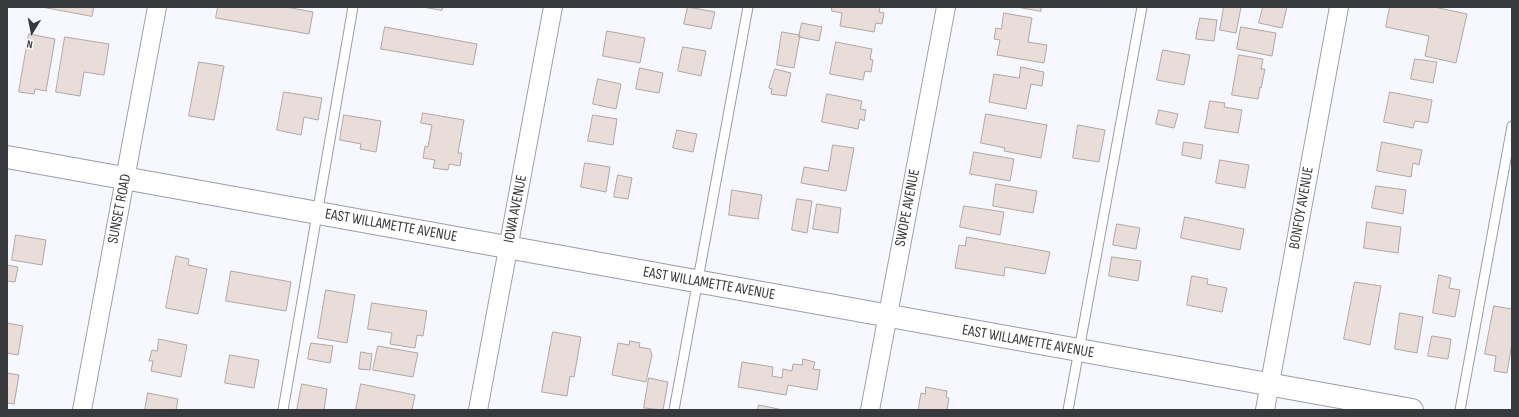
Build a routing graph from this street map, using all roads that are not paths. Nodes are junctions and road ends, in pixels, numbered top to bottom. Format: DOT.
graph roads {
  1 [pos="157,7"];
  2 [pos="353,7"];
  3 [pos="553,7"];
  4 [pos="748,7"];
  5 [pos="946,7"];
  6 [pos="1142,7"];
  7 [pos="1339,7"];
  8 [pos="1512,126"];
  9 [pos="7,157"];
  10 [pos="126,179"];
  11 [pos="317,213"];
  12 [pos="508,247"];
  13 [pos="698,282"];
  14 [pos="888,316"];
  15 [pos="1079,351"];
  16 [pos="1270,385"];
  17 [pos="82,410"];
  18 [pos="283,410"];
  19 [pos="478,410"];
  20 [pos="674,410"];
  21 [pos="870,410"];
  22 [pos="1068,410"];
  23 [pos="1265,410"];
  24 [pos="1412,410"];
  25 [pos="1460,410"];
  1 -- 10 [label="street, SUNSET ROAD"];
  2 -- 11 [label="lane"];
  3 -- 12 [label="street, IOWA AVENUE"];
  4 -- 13 [label="lane"];
  5 -- 14 [label="street, SWOPE AVENUE"];
  6 -- 15 [label="lane"];
  7 -- 16 [label="street, BONFOY AVENUE"];
  8 -- 25 [label="lane"];
  9 -- 10 [label="street, EAST WILLAMETTE AVENUE"];
  10 -- 11 [label="street, EAST WILLAMETTE AVENUE"];
  10 -- 17 [label="street, SUNSET ROAD"];
  11 -- 12 [label="street, EAST WILLAMETTE AVENUE"];
  11 -- 18 [label="lane"];
  12 -- 13 [label="street, EAST WILLAMETTE AVENUE"];
  12 -- 19 [label="street, IOWA AVENUE"];
  13 -- 14 [label="street, EAST WILLAMETTE AVENUE"];
  13 -- 20 [label="lane"];
  14 -- 15 [label="street, EAST WILLAMETTE AVENUE"];
  14 -- 21 [label="street, SWOPE AVENUE"];
  15 -- 16 [label="street, EAST WILLAMETTE AVENUE"];
  15 -- 22 [label="lane"];
  16 -- 23 [label="street, BONFOY AVENUE"];
  16 -- 24 [label="street, EAST WILLAMETTE AVENUE"];
}
